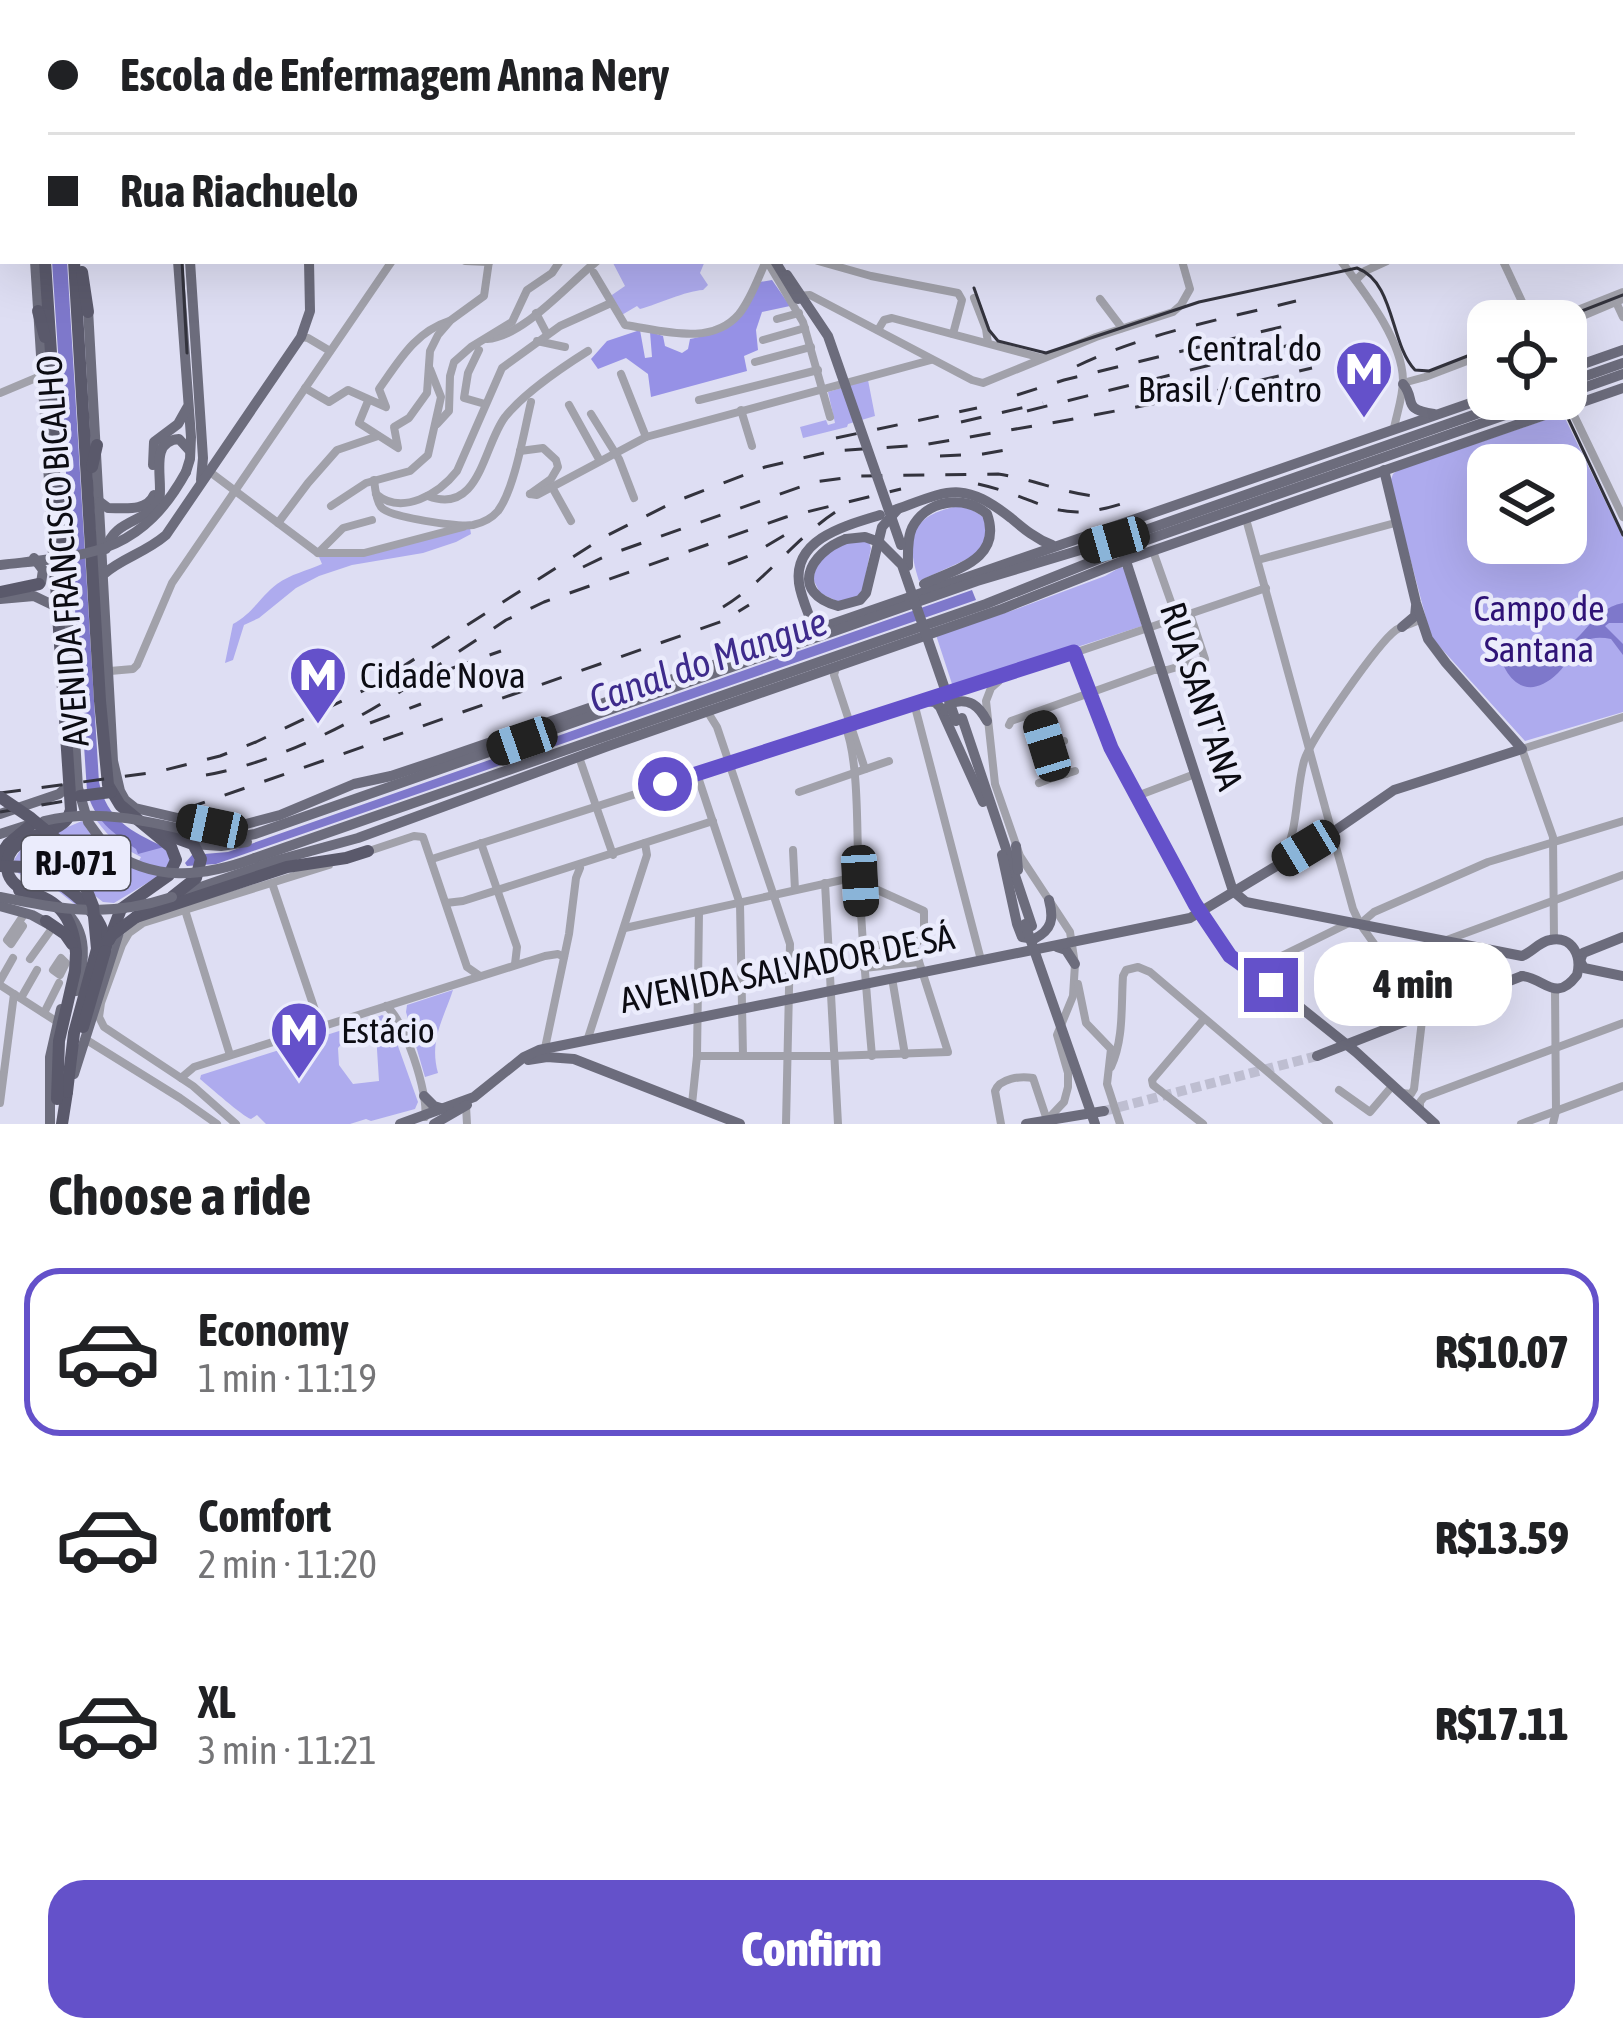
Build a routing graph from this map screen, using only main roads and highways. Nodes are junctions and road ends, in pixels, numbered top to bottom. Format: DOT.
graph roads {
  1 [pos="35,264"];
  2 [pos="45,264"];
  3 [pos="80,264"];
  4 [pos="80,264"];
  5 [pos="178,264"];
  6 [pos="190,264"];
  7 [pos="309,264"];
  8 [pos="775,264"];
  9 [pos="776,264"];
  10 [pos="38,311"];
  11 [pos="88,312"];
  12 [pos="1623,350"];
  13 [pos="1587,363"];
  14 [pos="190,364"];
  15 [pos="1623,364"];
  16 [pos="47,371"];
  17 [pos="1587,376"];
  18 [pos="1623,380"];
  19 [pos="1403,383"];
  20 [pos="1587,389"];
  21 [pos="1587,393"];
  22 [pos="191,398"];
  23 [pos="1467,404"];
  24 [pos="1437,415"];
  25 [pos="1467,419"];
  26 [pos="1484,420"];
  27 [pos="1515,420"];
  28 [pos="57,440"];
  29 [pos="97,445"];
  30 [pos="1349,446"];
  31 [pos="1389,450"];
  32 [pos="190,453"];
  33 [pos="1369,457"];
  34 [pos="210,463"];
  35 [pos="1384,470"];
  36 [pos="88,486"];
  37 [pos="100,502"];
  38 [pos="51,509"];
  39 [pos="890,511"];
  40 [pos="1171,521"];
  41 [pos="1193,524"];
  42 [pos="62,530"];
  43 [pos="1095,532"];
  44 [pos="843,534"];
  45 [pos="898,545"];
  46 [pos="1055,545"];
  47 [pos="876,546"];
  48 [pos="1120,550"];
  49 [pos="34,558"];
  50 [pos="54,558"];
  51 [pos="0,563"];
  52 [pos="905,566"];
  53 [pos="1111,566"];
  54 [pos="104,569"];
  55 [pos="977,581"];
  56 [pos="1044,583"];
  57 [pos="40,584"];
  58 [pos="56,588"];
  59 [pos="0,593"];
  60 [pos="889,603"];
  61 [pos="1416,603"];
  62 [pos="986,604"];
  63 [pos="62,609"];
  64 [pos="1402,627"];
  65 [pos="814,629"];
  66 [pos="887,630"];
  67 [pos="105,675"];
  68 [pos="782,675"];
  69 [pos="678,676"];
  70 [pos="703,694"];
  71 [pos="742,699"];
  72 [pos="918,702"];
  73 [pos="629,703"];
  74 [pos="954,718"];
  75 [pos="987,721"];
  76 [pos="619,732"];
  77 [pos="608,746"];
  78 [pos="972,746"];
  79 [pos="113,761"];
  80 [pos="565,762"];
  81 [pos="514,769"];
  82 [pos="456,776"];
  83 [pos="995,784"];
  84 [pos="107,789"];
  85 [pos="78,792"];
  86 [pos="0,801"];
  87 [pos="0,814"];
  88 [pos="143,818"];
  89 [pos="332,819"];
  90 [pos="278,821"];
  91 [pos="38,822"];
  92 [pos="88,822"];
  93 [pos="0,834"];
  94 [pos="1016,846"];
  95 [pos="196,848"];
  96 [pos="368,851"];
  97 [pos="281,854"];
  98 [pos="0,856"];
  99 [pos="0,866"];
  100 [pos="0,876"];
  101 [pos="1018,886"];
  102 [pos="23,890"];
  103 [pos="1233,891"];
  104 [pos="0,897"];
  105 [pos="136,897"];
  106 [pos="172,897"];
  107 [pos="1049,901"];
  108 [pos="0,907"];
  109 [pos="61,908"];
  110 [pos="1199,912"];
  111 [pos="92,913"];
  112 [pos="1025,925"];
  113 [pos="59,928"];
  114 [pos="1623,937"];
  115 [pos="1051,946"];
  116 [pos="1536,948"];
  117 [pos="1003,955"];
  118 [pos="1520,956"];
  119 [pos="81,957"];
  120 [pos="1580,961"];
  121 [pos="1076,970"];
  122 [pos="1522,976"];
  123 [pos="1623,976"];
  124 [pos="1540,984"];
  125 [pos="1292,1000"];
  126 [pos="61,1024"];
  127 [pos="1360,1037"];
  128 [pos="1345,1044"];
  129 [pos="563,1045"];
  130 [pos="1317,1056"];
  131 [pos="574,1060"];
  132 [pos="517,1064"];
  133 [pos="59,1084"];
  134 [pos="424,1096"];
  135 [pos="470,1101"];
  136 [pos="444,1109"];
  137 [pos="1051,1119"];
  138 [pos="1098,1119"];
  139 [pos="426,1122"];
  140 [pos="58,1124"];
  141 [pos="400,1124"];
  142 [pos="740,1124"];
  143 [pos="1026,1124"];
  144 [pos="1068,1124"];
  145 [pos="1436,1124"];
  1 -- 10 [label="main road, AVENIDA FRANCISCO BICALHO"];
  2 -- 16 [label="highway, AVENIDA FRANCISCO BICALHO"];
  3 -- 11 [label="highway"];
  4 -- 36 [label="highway, AVENIDA FRANCISCO BICALHO"];
  5 -- 14 [label="main road"];
  6 -- 14 [label="main road"];
  7 -- 34 [label="main road"];
  8 -- 45 [label="main road, bridge"];
  9 -- 45 [label="main road, bridge"];
  10 -- 16 [label="highway"];
  11 -- 29 [label="main road, AVENIDA FRANCISCO BICALHO"];
  12 -- 13 [label="main road"];
  14 -- 22 [label="main road"];
  15 -- 17 [label="main road"];
  16 -- 28 [label="highway, AVENIDA FRANCISCO BICALHO"];
  16 -- 38 [label="main road, AVENIDA FRANCISCO BICALHO"];
  18 -- 20 [label="main road"];
  18 -- 21 [label="main road"];
  19 -- 24 [label="main road"];
  22 -- 32 [label="main road"];
  22 -- 34 [label="main road"];
  22 -- 37 [label="main road"];
  23 -- 24 [label="main road"];
  24 -- 30 [label="main road"];
  25 -- 31 [label="main road"];
  26 -- 31 [label="main road"];
  27 -- 35 [label="main road"];
  28 -- 38 [label="highway"];
  28 -- 42 [label="highway, AVENIDA FRANCISCO BICALHO"];
  29 -- 36 [label="highway"];
  29 -- 37 [label="main road, AVENIDA FRANCISCO BICALHO"];
  30 -- 33 [label="main road"];
  30 -- 43 [label="main road"];
  31 -- 33 [label="main road"];
  32 -- 51 [label="main road, bridge"];
  32 -- 54 [label="main road"];
  33 -- 35 [label="main road"];
  33 -- 40 [label="main road"];
  33 -- 41 [label="main road"];
  34 -- 54 [label="main road"];
  35 -- 48 [label="main road"];
  35 -- 61 [label="main road"];
  36 -- 67 [label="highway, AVENIDA FRANCISCO BICALHO"];
  37 -- 54 [label="main road, AVENIDA FRANCISCO BICALHO"];
  38 -- 50 [label="highway, AVENIDA FRANCISCO BICALHO"];
  39 -- 44 [label="main road"];
  39 -- 46 [label="main road"];
  39 -- 47 [label="main road"];
  40 -- 41 [label="main road"];
  40 -- 48 [label="main road"];
  41 -- 48 [label="main road"];
  42 -- 50 [label="highway"];
  42 -- 63 [label="main road, AVENIDA FRANCISCO BICALHO"];
  43 -- 46 [label="main road"];
  43 -- 48 [label="main road"];
  44 -- 47 [label="main road"];
  44 -- 47 [label="main road"];
  44 -- 52 [label="main road, bridge"];
  44 -- 65 [label="main road"];
  45 -- 52 [label="main road, bridge"];
  46 -- 60 [label="main road"];
  48 -- 53 [label="main road"];
  48 -- 55 [label="main road"];
  48 -- 56 [label="main road"];
  48 -- 103 [label="main road, RUA SANT'ANA"];
  49 -- 57 [label="main road"];
  50 -- 58 [label="highway, AVENIDA FRANCISCO BICALHO"];
  52 -- 60 [label="main road"];
  52 -- 74 [label="main road, bridge"];
  53 -- 56 [label="main road"];
  53 -- 66 [label="main road"];
  54 -- 67 [label="main road, AVENIDA FRANCISCO BICALHO"];
  55 -- 62 [label="main road"];
  55 -- 66 [label="main road"];
  56 -- 62 [label="main road"];
  57 -- 58 [label="main road"];
  57 -- 59 [label="highway"];
  58 -- 63 [label="highway, AVENIDA FRANCISCO BICALHO"];
  59 -- 63 [label="main road"];
  60 -- 65 [label="main road"];
  61 -- 64 [label="main road"];
  61 -- 103 [label="main road, AVENIDA SALVADOR DE SÁ"];
  62 -- 66 [label="main road"];
  63 -- 85 [label="highway, AVENIDA FRANCISCO BICALHO"];
  65 -- 69 [label="main road"];
  66 -- 68 [label="main road"];
  66 -- 70 [label="main road"];
  66 -- 71 [label="main road"];
  67 -- 79 [label="highway"];
  67 -- 84 [label="highway, AVENIDA FRANCISCO BICALHO"];
  68 -- 70 [label="main road"];
  68 -- 71 [label="main road"];
  69 -- 73 [label="main road"];
  69 -- 90 [label="main road"];
  70 -- 71 [label="main road"];
  70 -- 73 [label="main road"];
  70 -- 76 [label="main road"];
  70 -- 77 [label="main road"];
  72 -- 74 [label="main road"];
  73 -- 82 [label="main road"];
  74 -- 75 [label="main road"];
  74 -- 78 [label="main road"];
  74 -- 112 [label="main road"];
  76 -- 77 [label="main road"];
  76 -- 81 [label="main road"];
  77 -- 80 [label="main road"];
  78 -- 83 [label="main road"];
  78 -- 101 [label="main road"];
  79 -- 88 [label="main road, AVENIDA FRANCISCO BICALHO"];
  80 -- 81 [label="main road"];
  80 -- 97 [label="main road"];
  81 -- 82 [label="main road"];
  82 -- 89 [label="main road"];
  82 -- 89 [label="main road"];
  84 -- 85 [label="highway"];
  84 -- 88 [label="highway, AVENIDA FRANCISCO BICALHO"];
  85 -- 87 [label="main road"];
  85 -- 92 [label="highway"];
  85 -- 102 [label="highway, AVENIDA FRANCISCO BICALHO"];
  86 -- 119 [label="highway, RJ-071, bridge"];
  88 -- 90 [label="main road"];
  88 -- 95 [label="highway"];
  88 -- 105 [label="highway"];
  89 -- 90 [label="main road"];
  89 -- 97 [label="main road"];
  90 -- 91 [label="main road, bridge"];
  90 -- 95 [label="main road"];
  91 -- 93 [label="main road"];
  91 -- 98 [label="highway"];
  92 -- 97 [label="main road, bridge"];
  94 -- 101 [label="main road"];
  95 -- 106 [label="highway, bridge"];
  96 -- 97 [label="main road"];
  96 -- 119 [label="highway, bridge"];
  97 -- 106 [label="main road"];
  99 -- 111 [label="highway, bridge"];
  100 -- 102 [label="highway"];
  101 -- 112 [label="main road"];
  102 -- 109 [label="highway"];
  103 -- 110 [label="main road, AVENIDA SALVADOR DE SÁ"];
  103 -- 118 [label="main road"];
  104 -- 106 [label="main road, bridge"];
  105 -- 119 [label="highway"];
  105 -- 133 [label="main road"];
  107 -- 112 [label="main road"];
  108 -- 113 [label="main road"];
  109 -- 113 [label="highway"];
  109 -- 126 [label="main road"];
  110 -- 115 [label="main road, AVENIDA SALVADOR DE SÁ"];
  110 -- 125 [label="main road"];
  111 -- 119 [label="highway"];
  111 -- 133 [label="highway"];
  112 -- 117 [label="main road"];
  112 -- 138 [label="main road, bridge"];
  113 -- 119 [label="highway"];
  114 -- 120 [label="main road"];
  115 -- 117 [label="main road, AVENIDA SALVADOR DE SÁ"];
  115 -- 121 [label="main road"];
  116 -- 118 [label="main road"];
  116 -- 120 [label="main road"];
  116 -- 124 [label="main road"];
  117 -- 129 [label="main road, AVENIDA SALVADOR DE SÁ"];
  118 -- 122 [label="main road"];
  119 -- 126 [label="main road"];
  119 -- 133 [label="highway, bridge"];
  119 -- 133 [label="highway, bridge"];
  120 -- 123 [label="main road"];
  120 -- 124 [label="main road"];
  122 -- 124 [label="main road"];
  122 -- 127 [label="main road"];
  125 -- 127 [label="main road"];
  125 -- 128 [label="main road"];
  126 -- 133 [label="main road"];
  127 -- 128 [label="main road"];
  128 -- 130 [label="main road"];
  128 -- 145 [label="main road"];
  129 -- 131 [label="main road"];
  129 -- 132 [label="main road, AVENIDA SALVADOR DE SÁ"];
  131 -- 132 [label="main road"];
  131 -- 142 [label="main road"];
  132 -- 135 [label="main road, AVENIDA SALVADOR DE SÁ"];
  133 -- 140 [label="highway"];
  134 -- 136 [label="main road"];
  135 -- 136 [label="main road"];
  135 -- 139 [label="main road"];
  136 -- 139 [label="main road"];
  137 -- 138 [label="main road"];
  137 -- 143 [label="main road"];
  137 -- 144 [label="main road"];
  139 -- 141 [label="main road"];
}
